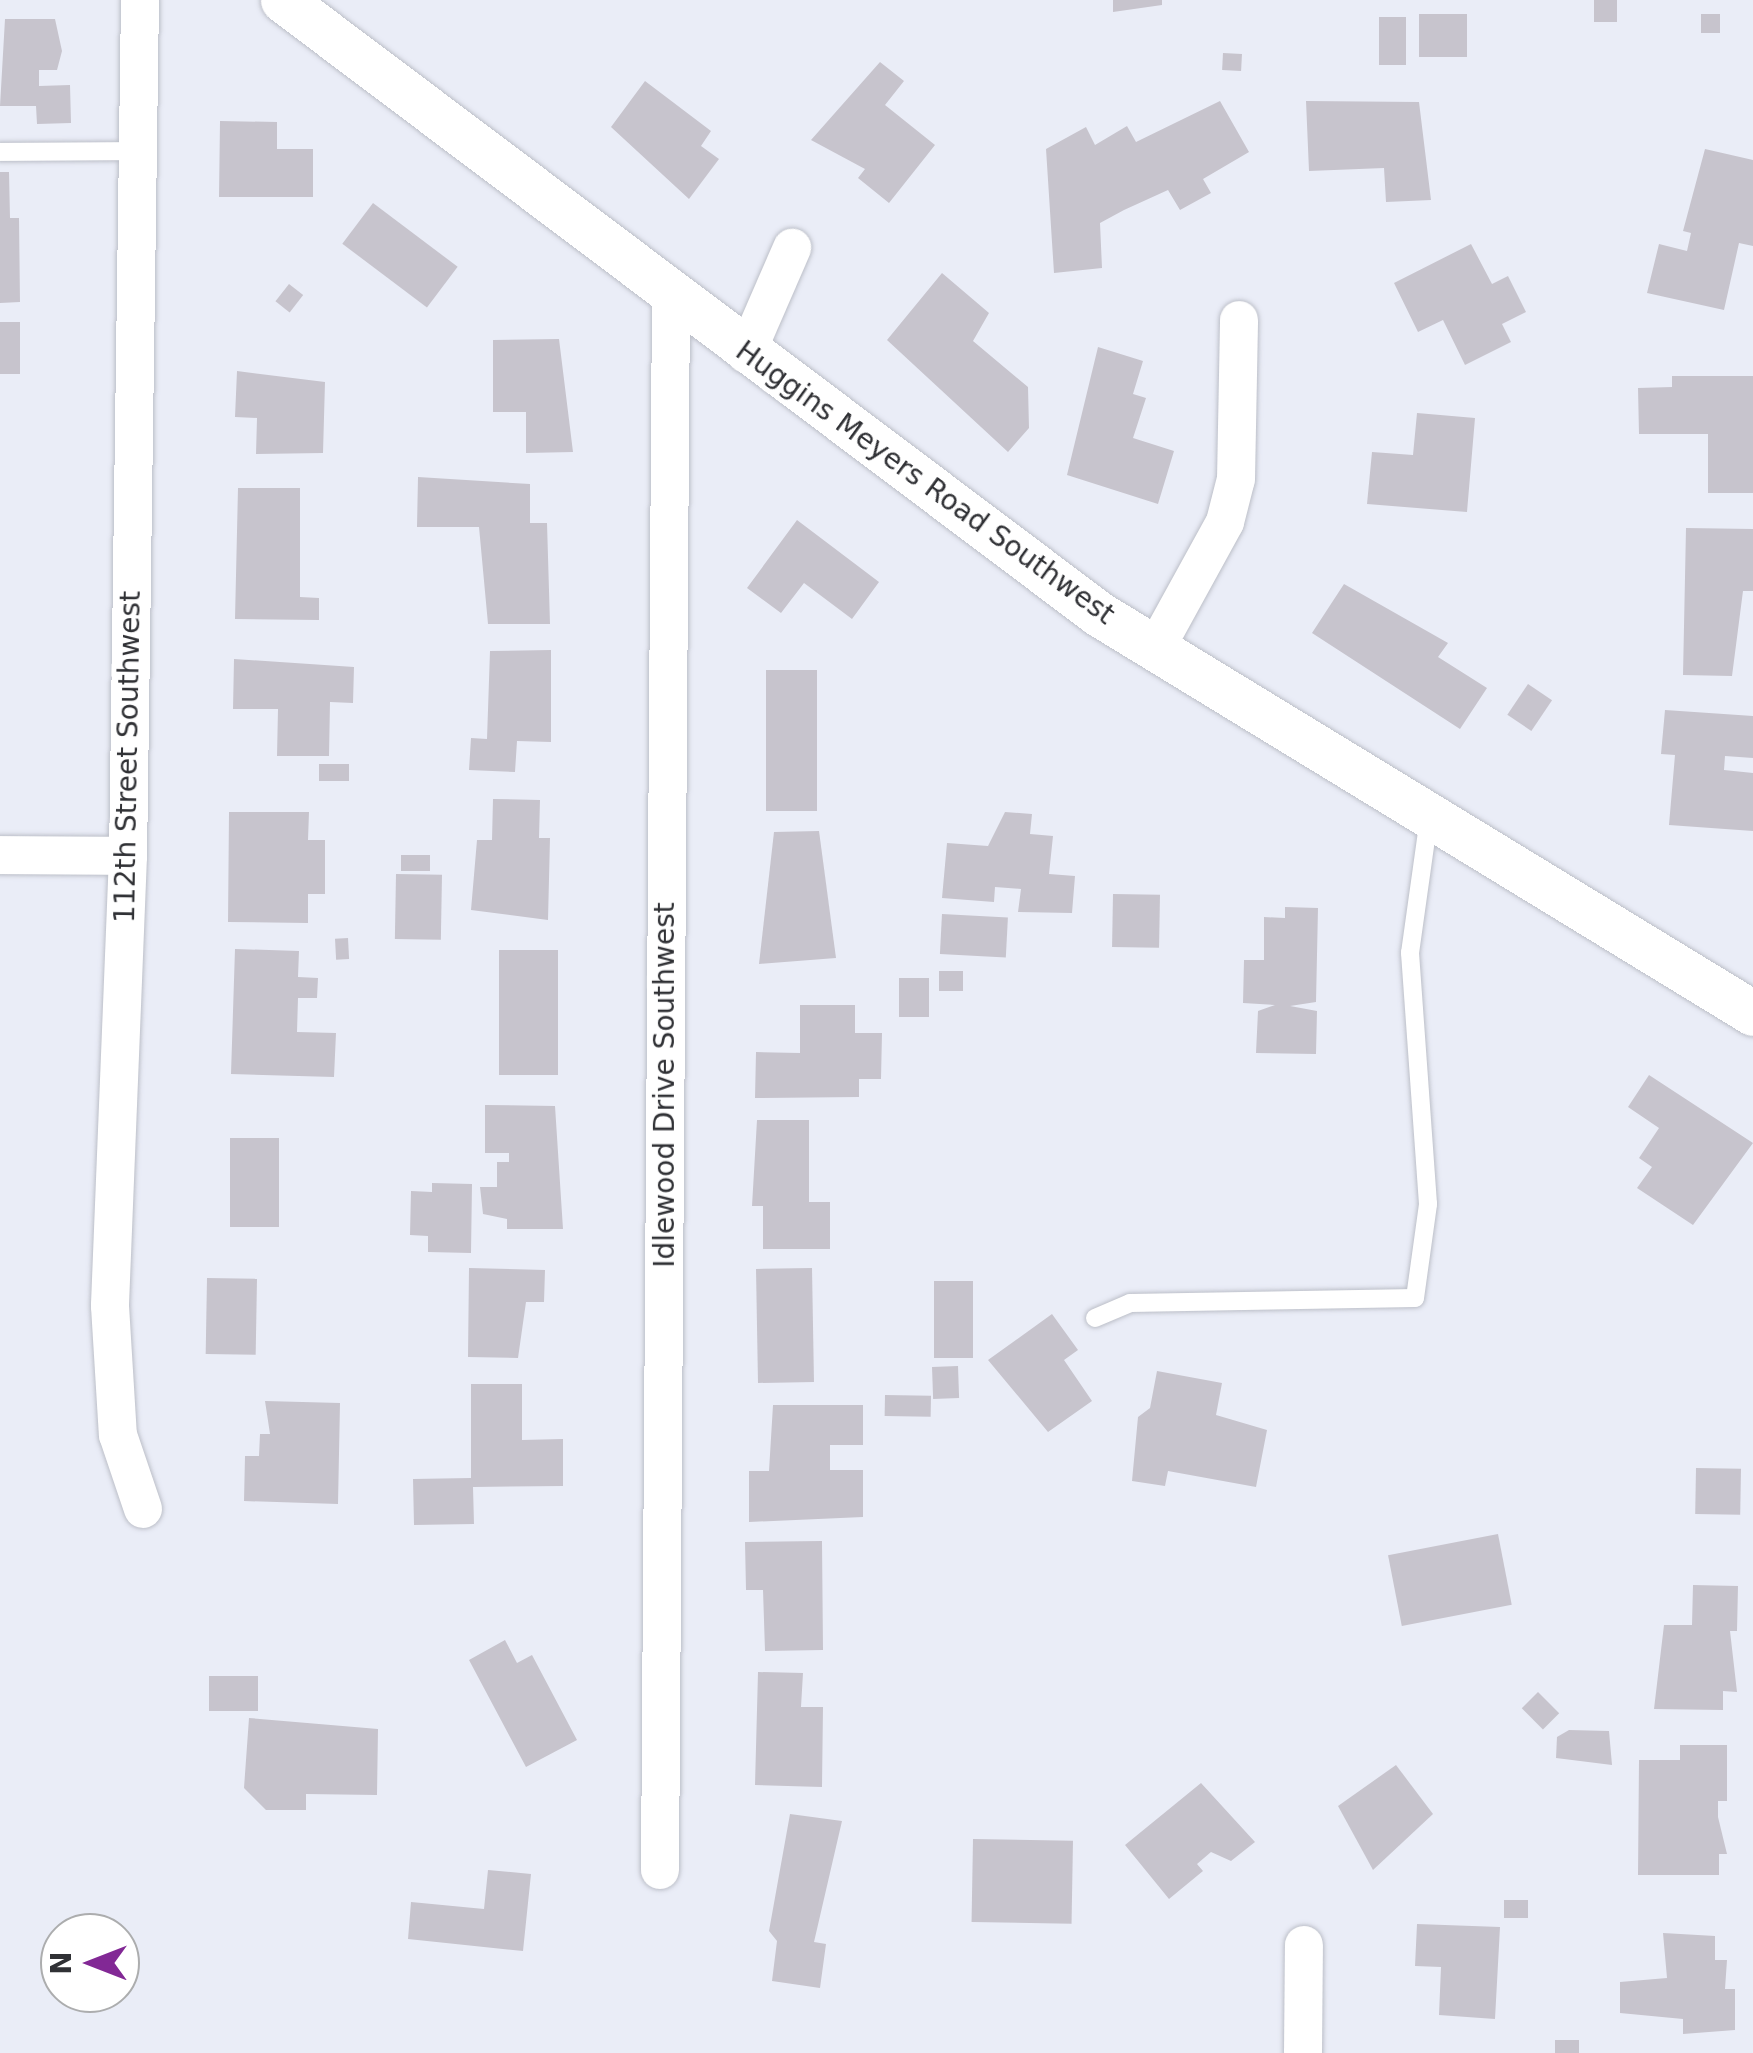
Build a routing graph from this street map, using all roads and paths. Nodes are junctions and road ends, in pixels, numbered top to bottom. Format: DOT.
graph roads {
  1 [pos="140,0"];
  2 [pos="283,0"];
  3 [pos="0,152"];
  4 [pos="138,152"];
  5 [pos="792,248"];
  6 [pos="671,299"];
  7 [pos="1239,320"];
  8 [pos="748,348"];
  9 [pos="1158,644"];
  10 [pos="1430,812"];
  11 [pos="0,855"];
  12 [pos="128,856"];
  13 [pos="1753,1013"];
  14 [pos="1096,1318"];
  15 [pos="143,1509"];
  16 [pos="660,1870"];
  17 [pos="1304,1945"];
  18 [pos="1304,2053"];
  1 -- 4 [label="street, 112th Street Southwest"];
  2 -- 6 [label="street, Huggins Meyers Road Southwest"];
  3 -- 4 [label="lane"];
  4 -- 12 [label="street, 112th Street Southwest"];
  5 -- 8 [label="street"];
  6 -- 8 [label="street, Huggins Meyers Road Southwest"];
  6 -- 16 [label="street, Idlewood Drive Southwest"];
  7 -- 9 [label="street"];
  8 -- 9 [label="street, Huggins Meyers Road Southwest"];
  9 -- 10 [label="street, Huggins Meyers Road Southwest"];
  10 -- 13 [label="street, Huggins Meyers Road Southwest"];
  10 -- 14 [label="lane"];
  11 -- 12 [label="street"];
  12 -- 15 [label="street, 112th Street Southwest"];
  17 -- 18 [label="street"];
}
